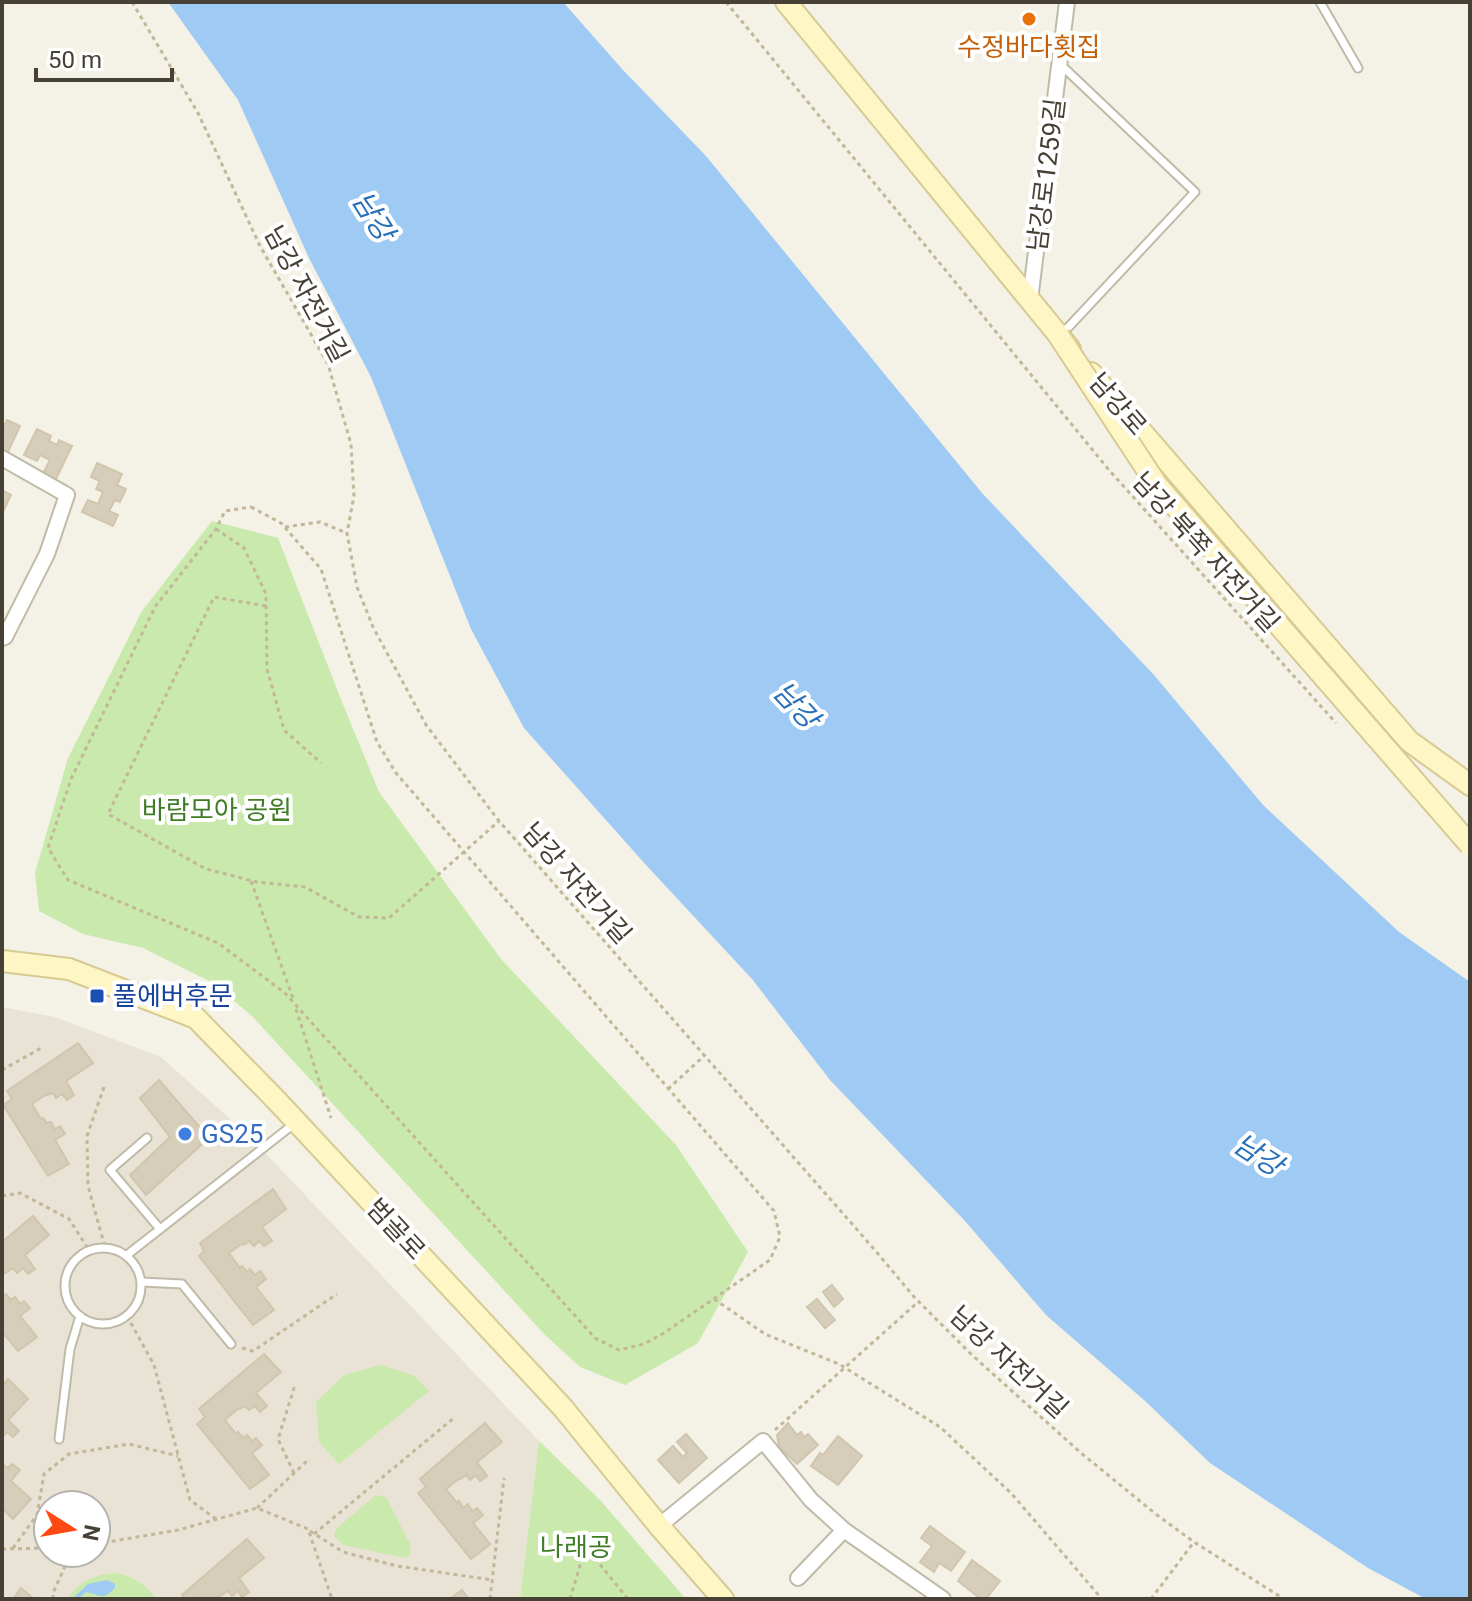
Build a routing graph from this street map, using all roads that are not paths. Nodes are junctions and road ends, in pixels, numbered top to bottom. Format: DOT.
graph roads {
  1 [pos="786,2"];
  2 [pos="1067,2"];
  3 [pos="1320,2"];
  4 [pos="1060,64"];
  5 [pos="1358,68"];
  6 [pos="1030,300"];
  7 [pos="1059,336"];
  8 [pos="2,458"];
  9 [pos="2,638"];
  10 [pos="1470,785"];
  11 [pos="1470,845"];
  12 [pos="2,961"];
  13 [pos="296,1122"];
  14 [pos="147,1138"];
  15 [pos="160,1229"];
  16 [pos="127,1255"];
  17 [pos="142,1282"];
  18 [pos="80,1316"];
  19 [pos="231,1344"];
  20 [pos="59,1439"];
  21 [pos="659,1526"];
  22 [pos="844,1530"];
  23 [pos="798,1578"];
  24 [pos="723,1599"];
  25 [pos="943,1599"];
  1 -- 6 [label="street, 남강로"];
  2 -- 4 [label="street, 남강로1259길"];
  3 -- 5 [label="lane"];
  4 -- 6 [label="street, 남강로1259길"];
  4 -- 7 [label="lane"];
  6 -- 7 [label="street, 남강로"];
  7 -- 10 [label="street, 남강로"];
  7 -- 11 [label="street, bridge"];
  8 -- 9 [label="street"];
  12 -- 13 [label="street, 범골로"];
  13 -- 15 [label="lane"];
  13 -- 21 [label="street, 범골로"];
  14 -- 15 [label="lane"];
  15 -- 16 [label="lane"];
  16 -- 17 [label="lane"];
  16 -- 18 [label="lane"];
  17 -- 18 [label="lane"];
  17 -- 19 [label="lane"];
  18 -- 20 [label="lane"];
  21 -- 22 [label="street"];
  21 -- 24 [label="street, 범골로"];
  22 -- 23 [label="street"];
  22 -- 25 [label="street"];
}
